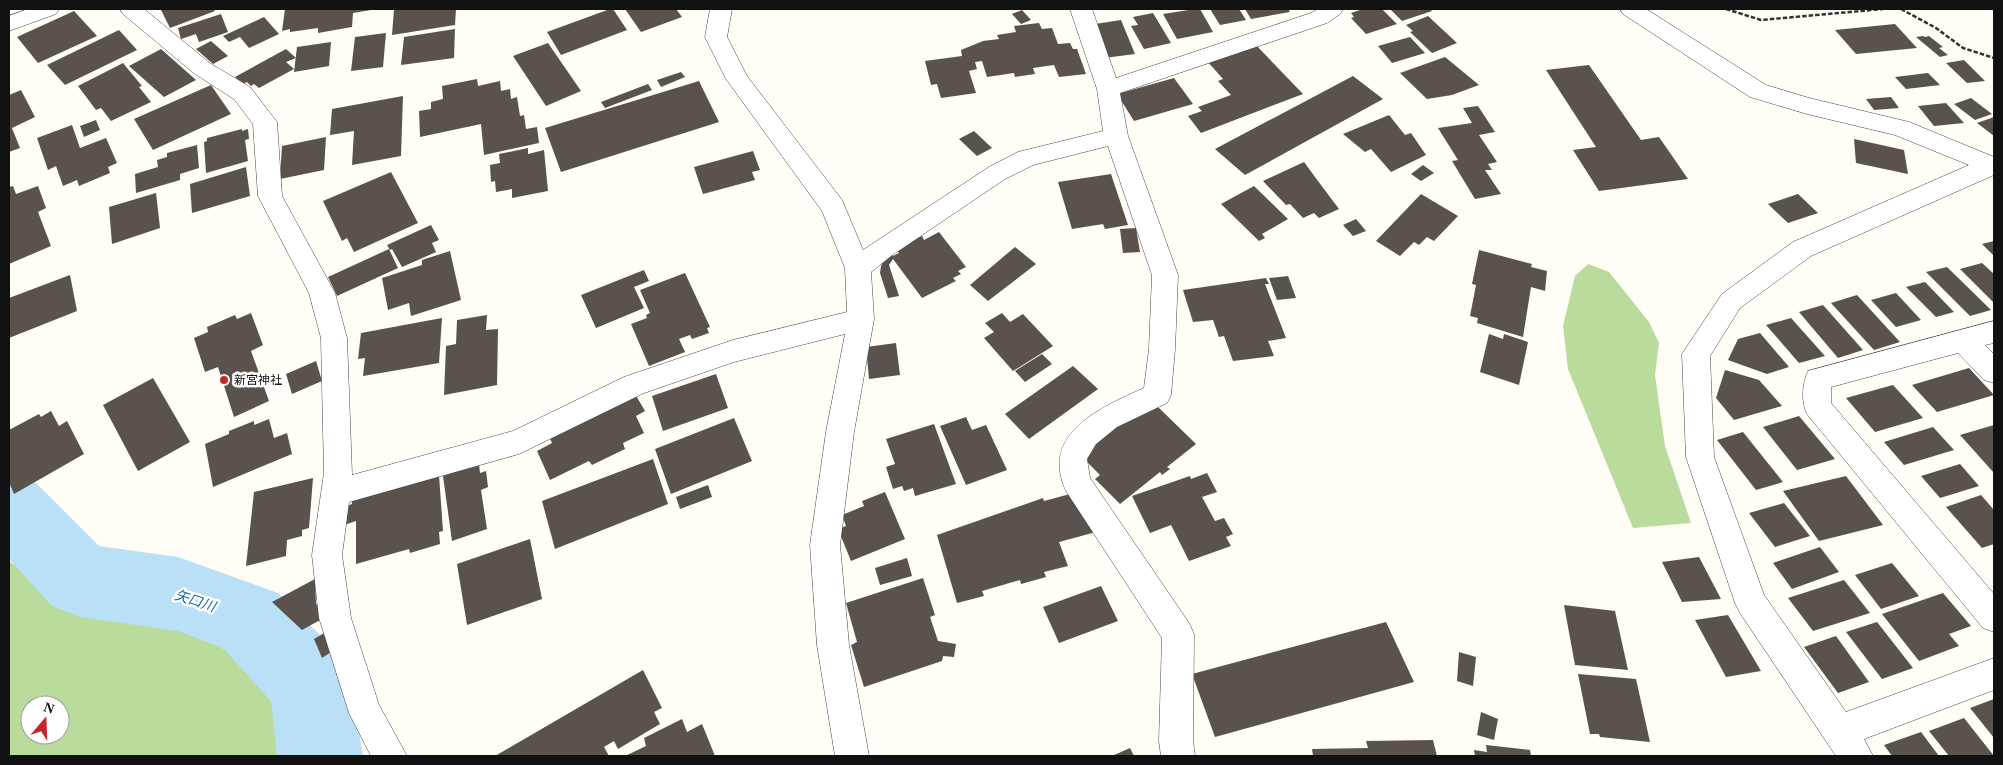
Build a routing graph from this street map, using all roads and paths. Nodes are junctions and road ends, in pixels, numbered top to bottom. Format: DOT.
graph roads {
  1 [pos="48,9"];
  2 [pos="132,9"];
  3 [pos="722,9"];
  4 [pos="1082,9"];
  5 [pos="1332,9"];
  6 [pos="1631,9"];
  7 [pos="1726,9"];
  8 [pos="1884,9"];
  9 [pos="1901,9"];
  10 [pos="9,24"];
  11 [pos="1994,58"];
  12 [pos="1108,89"];
  13 [pos="1116,136"];
  14 [pos="1993,165"];
  15 [pos="858,268"];
  16 [pos="861,319"];
  17 [pos="1994,332"];
  18 [pos="1964,341"];
  19 [pos="1994,372"];
  20 [pos="335,493"];
  21 [pos="1994,617"];
  22 [pos="1994,674"];
  23 [pos="1847,744"];
  24 [pos="390,756"];
  25 [pos="852,756"];
  26 [pos="1178,756"];
  1 -- 10 [label="street"];
  2 -- 20 [label="street"];
  3 -- 15 [label="street"];
  4 -- 12 [label="street"];
  5 -- 12 [label="street"];
  6 -- 14 [label="street"];
  7 -- 8 [label="path"];
  9 -- 11 [label="path"];
  12 -- 13 [label="street"];
  13 -- 15 [label="street"];
  13 -- 26 [label="street"];
  14 -- 23 [label="street"];
  15 -- 16 [label="street"];
  16 -- 20 [label="street"];
  16 -- 25 [label="street"];
  17 -- 18 [label="street"];
  18 -- 19 [label="street"];
  18 -- 21 [label="street"];
  20 -- 24 [label="street"];
  22 -- 23 [label="street"];
}
